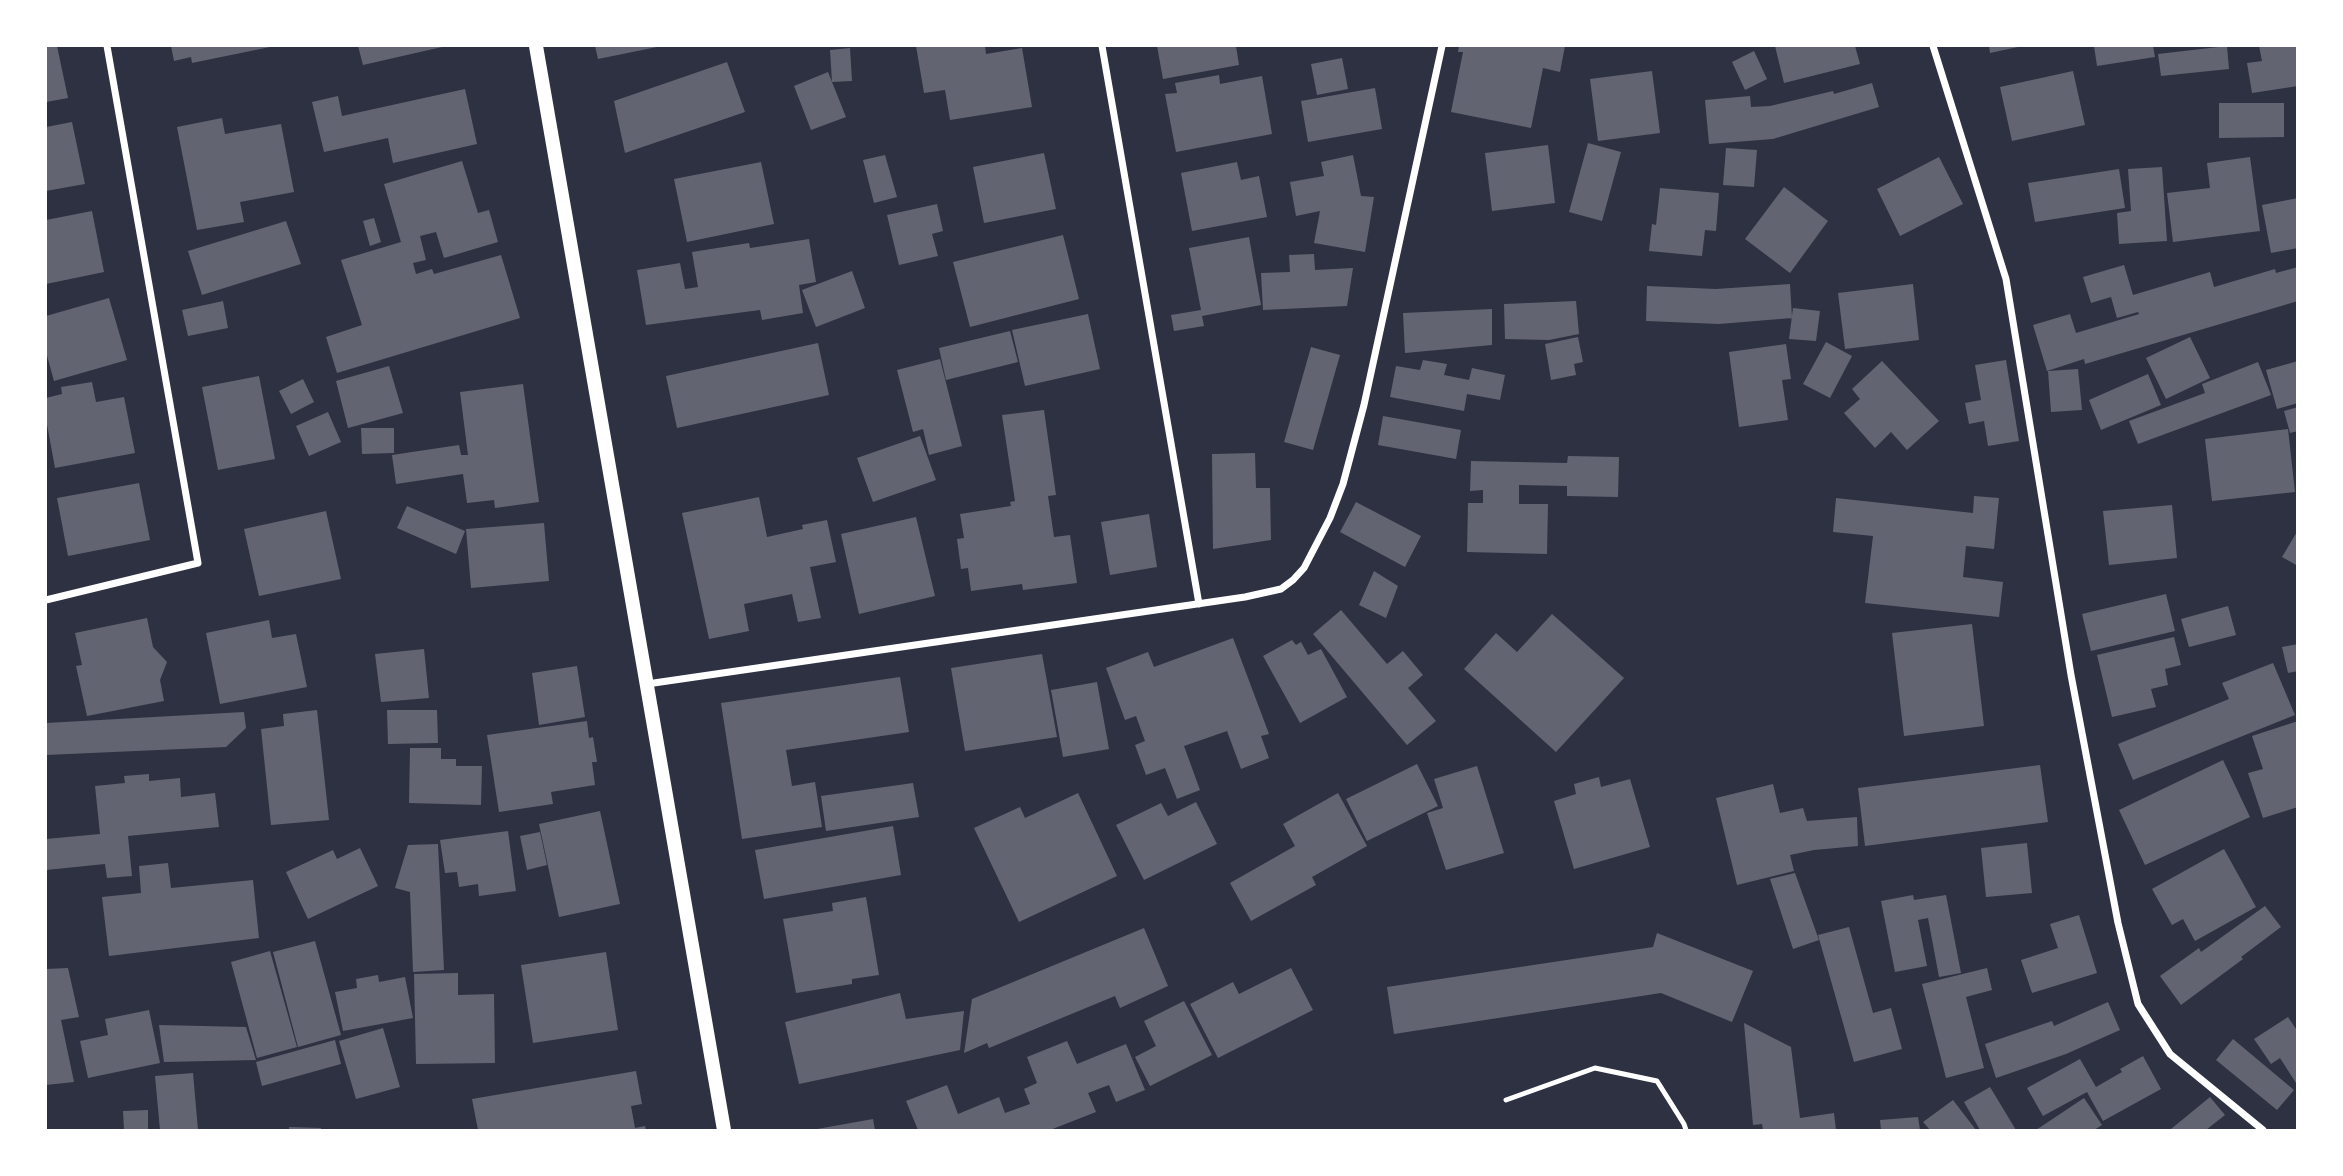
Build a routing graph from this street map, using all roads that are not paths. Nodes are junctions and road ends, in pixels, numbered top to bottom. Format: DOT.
graph roads {
  1 [pos="107,46"];
  2 [pos="536,46"];
  3 [pos="1102,46"];
  4 [pos="1442,46"];
  5 [pos="1933,46"];
  6 [pos="46,600"];
  7 [pos="1199,604"];
  8 [pos="647,684"];
  9 [pos="1506,1100"];
  10 [pos="724,1130"];
  11 [pos="1686,1130"];
  12 [pos="2263,1130"];
  1 -- 6 [label="street"];
  2 -- 8 [label="main road"];
  3 -- 7 [label="street"];
  4 -- 7 [label="street"];
  5 -- 12 [label="street"];
  7 -- 8 [label="street"];
  8 -- 10 [label="main road"];
  9 -- 11 [label="lane"];
}
